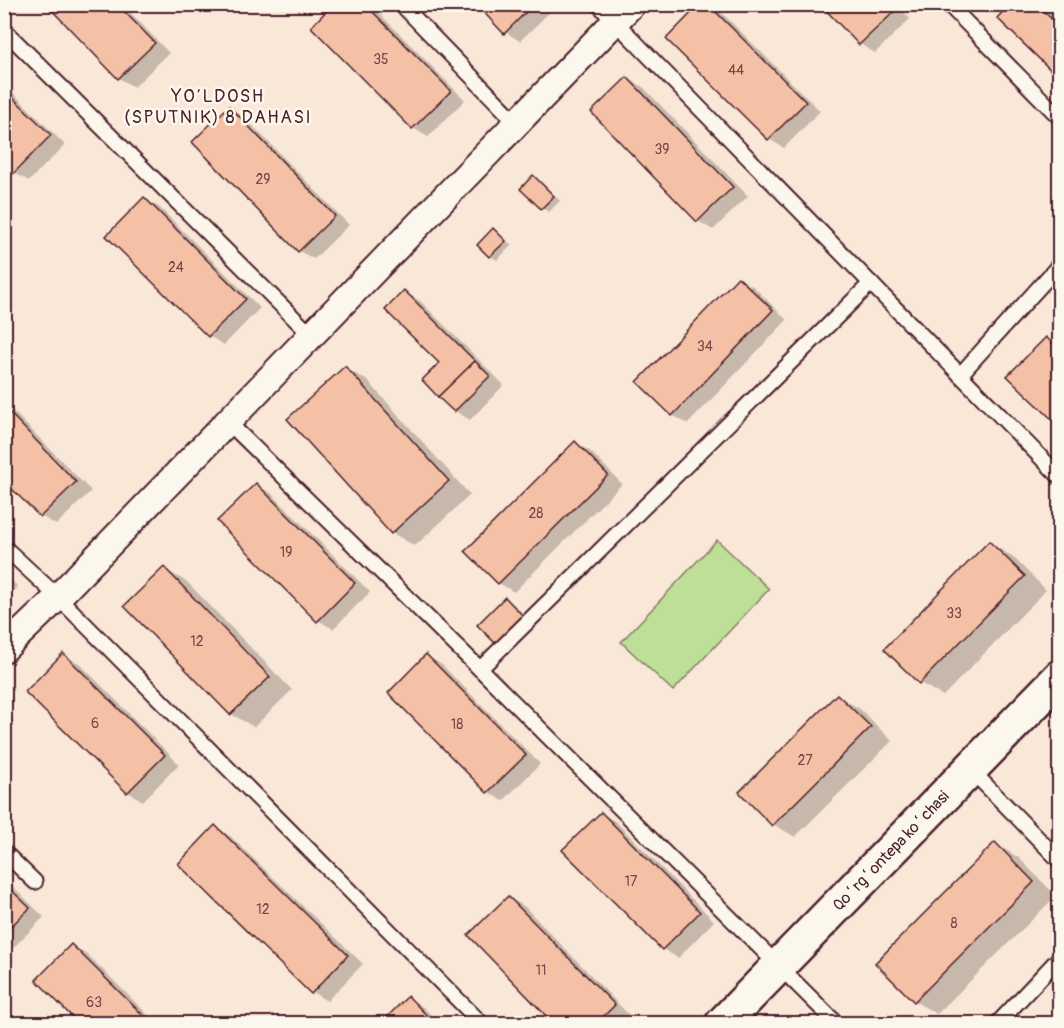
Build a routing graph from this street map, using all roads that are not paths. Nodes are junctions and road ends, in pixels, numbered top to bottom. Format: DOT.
graph roads {
  1 [pos="401,4"];
  2 [pos="948,4"];
  3 [pos="615,10"];
  4 [pos="4,30"];
  5 [pos="1059,118"];
  6 [pos="517,123"];
  7 [pos="1059,264"];
  8 [pos="871,283"];
  9 [pos="311,334"];
  10 [pos="960,375"];
  11 [pos="227,421"];
  12 [pos="1059,477"];
  13 [pos="4,547"];
  14 [pos="58,597"];
  15 [pos="4,649"];
  16 [pos="480,669"];
  17 [pos="1059,677"];
  18 [pos="970,769"];
  19 [pos="4,852"];
  20 [pos="1059,861"];
  21 [pos="35,882"];
  22 [pos="1059,957"];
  23 [pos="779,966"];
  24 [pos="482,1023"];
  25 [pos="722,1023"];
  26 [pos="837,1023"];
  27 [pos="997,1023"];
  1 -- 6 [label="lane"];
  2 -- 5 [label="lane"];
  3 -- 6 [label="street"];
  3 -- 8 [label="lane"];
  4 -- 9 [label="lane"];
  6 -- 9 [label="street"];
  7 -- 10 [label="lane"];
  8 -- 10 [label="lane"];
  8 -- 16 [label="lane"];
  9 -- 11 [label="street"];
  10 -- 12 [label="lane"];
  11 -- 14 [label="street"];
  11 -- 16 [label="lane"];
  13 -- 14 [label="lane"];
  14 -- 15 [label="street"];
  14 -- 24 [label="lane"];
  16 -- 23 [label="lane"];
  17 -- 18 [label="street, Qoʻrgʻontepa koʻchasi"];
  18 -- 20 [label="lane"];
  18 -- 23 [label="street, Qoʻrgʻontepa koʻchasi"];
  19 -- 21 [label="lane"];
  22 -- 27 [label="lane"];
  23 -- 25 [label="street, Qoʻrgʻontepa koʻchasi"];
  23 -- 26 [label="lane"];
}
